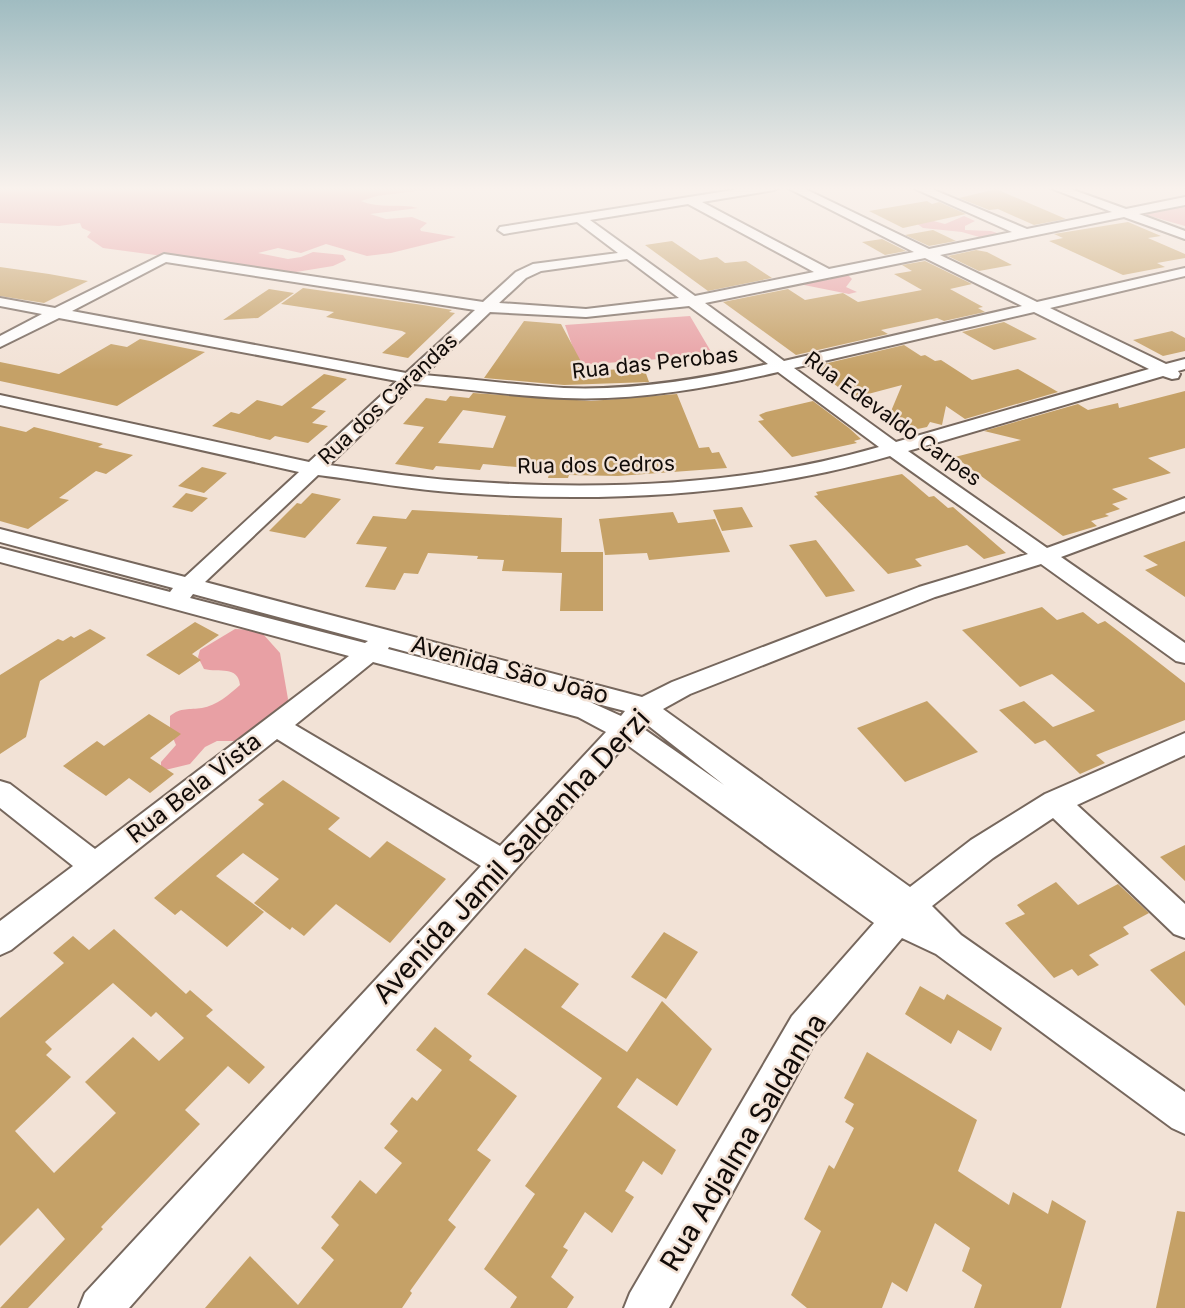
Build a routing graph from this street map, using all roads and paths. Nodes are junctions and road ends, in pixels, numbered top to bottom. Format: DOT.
graph roads {
  1 [pos="620,248"];
  2 [pos="779,248"];
  3 [pos="916,248"];
  4 [pos="958,248"];
  5 [pos="928,254"];
  6 [pos="630,255"];
  7 [pos="1185,272"];
  8 [pos="827,274"];
  9 [pos="694,301"];
  10 [pos="0,302"];
  11 [pos="485,307"];
  12 [pos="1037,307"];
  13 [pos="58,313"];
  14 [pos="0,342"];
  15 [pos="1185,364"];
  16 [pos="783,368"];
  17 [pos="1164,370"];
  18 [pos="411,379"];
  19 [pos="1185,381"];
  20 [pos="0,400"];
  21 [pos="893,449"];
  22 [pos="314,469"];
  23 [pos="1185,504"];
  24 [pos="3,543"];
  25 [pos="1045,556"];
  26 [pos="182,592"];
  27 [pos="379,645"];
  28 [pos="1185,654"];
  29 [pos="634,718"];
  30 [pos="275,725"];
  31 [pos="1185,743"];
  32 [pos="0,792"];
  33 [pos="1055,802"];
  34 [pos="502,863"];
  35 [pos="95,866"];
  36 [pos="903,912"];
  37 [pos="1185,924"];
  38 [pos="0,940"];
  39 [pos="1185,1115"];
  40 [pos="100,1308"];
  41 [pos="645,1308"];
  1 -- 6 [label="street, Rua Edevaldo Carpes"];
  2 -- 8 [label="street"];
  3 -- 5 [label="street"];
  4 -- 5 [label="street"];
  5 -- 8 [label="street"];
  5 -- 12 [label="street"];
  6 -- 9 [label="street, Rua Edevaldo Carpes"];
  6 -- 11 [label="street, Rua dos Carandas"];
  7 -- 12 [label="street, Rua das Perobas"];
  8 -- 9 [label="street"];
  9 -- 11 [label="street"];
  9 -- 16 [label="street, Rua Edevaldo Carpes"];
  10 -- 13 [label="street, Rua das Perobas"];
  11 -- 13 [label="street"];
  11 -- 18 [label="street, Rua dos Carandas"];
  12 -- 16 [label="street, Rua das Perobas"];
  12 -- 17 [label="street"];
  13 -- 14 [label="street"];
  13 -- 18 [label="street, Rua das Perobas"];
  15 -- 17 [label="street, Rua dos Cedros"];
  16 -- 18 [label="street, Rua das Perobas"];
  16 -- 21 [label="street, Rua Edevaldo Carpes"];
  17 -- 19 [label="street"];
  17 -- 21 [label="street, Rua dos Cedros"];
  18 -- 22 [label="street, Rua dos Carandas"];
  20 -- 22 [label="street, Rua dos Cedros"];
  21 -- 22 [label="street, Rua dos Cedros"];
  21 -- 25 [label="street, Rua Edevaldo Carpes"];
  22 -- 26 [label="street, Rua dos Carandas"];
  23 -- 25 [label="street, Avenida Jamil Saldanha Derzi"];
  24 -- 26 [label="street, Avenida São João"];
  25 -- 28 [label="street, Rua Edevaldo Carpes"];
  25 -- 29 [label="street, Avenida Jamil Saldanha Derzi"];
  26 -- 27 [label="street, Avenida São João"];
  27 -- 29 [label="street, Avenida São João"];
  27 -- 30 [label="street, Rua Bela Vista"];
  29 -- 34 [label="street, Avenida Jamil Saldanha Derzi"];
  29 -- 36 [label="street, Avenida São João"];
  30 -- 34 [label="street"];
  30 -- 35 [label="street, Rua Bela Vista"];
  31 -- 33 [label="street, Rua Adjalma Saldanha"];
  32 -- 35 [label="street"];
  33 -- 36 [label="street, Rua Adjalma Saldanha"];
  33 -- 37 [label="street"];
  34 -- 40 [label="street, Avenida Jamil Saldanha Derzi"];
  35 -- 38 [label="street, Rua Bela Vista"];
  36 -- 39 [label="street, Avenida São João"];
  36 -- 41 [label="street, Rua Adjalma Saldanha"];
}
